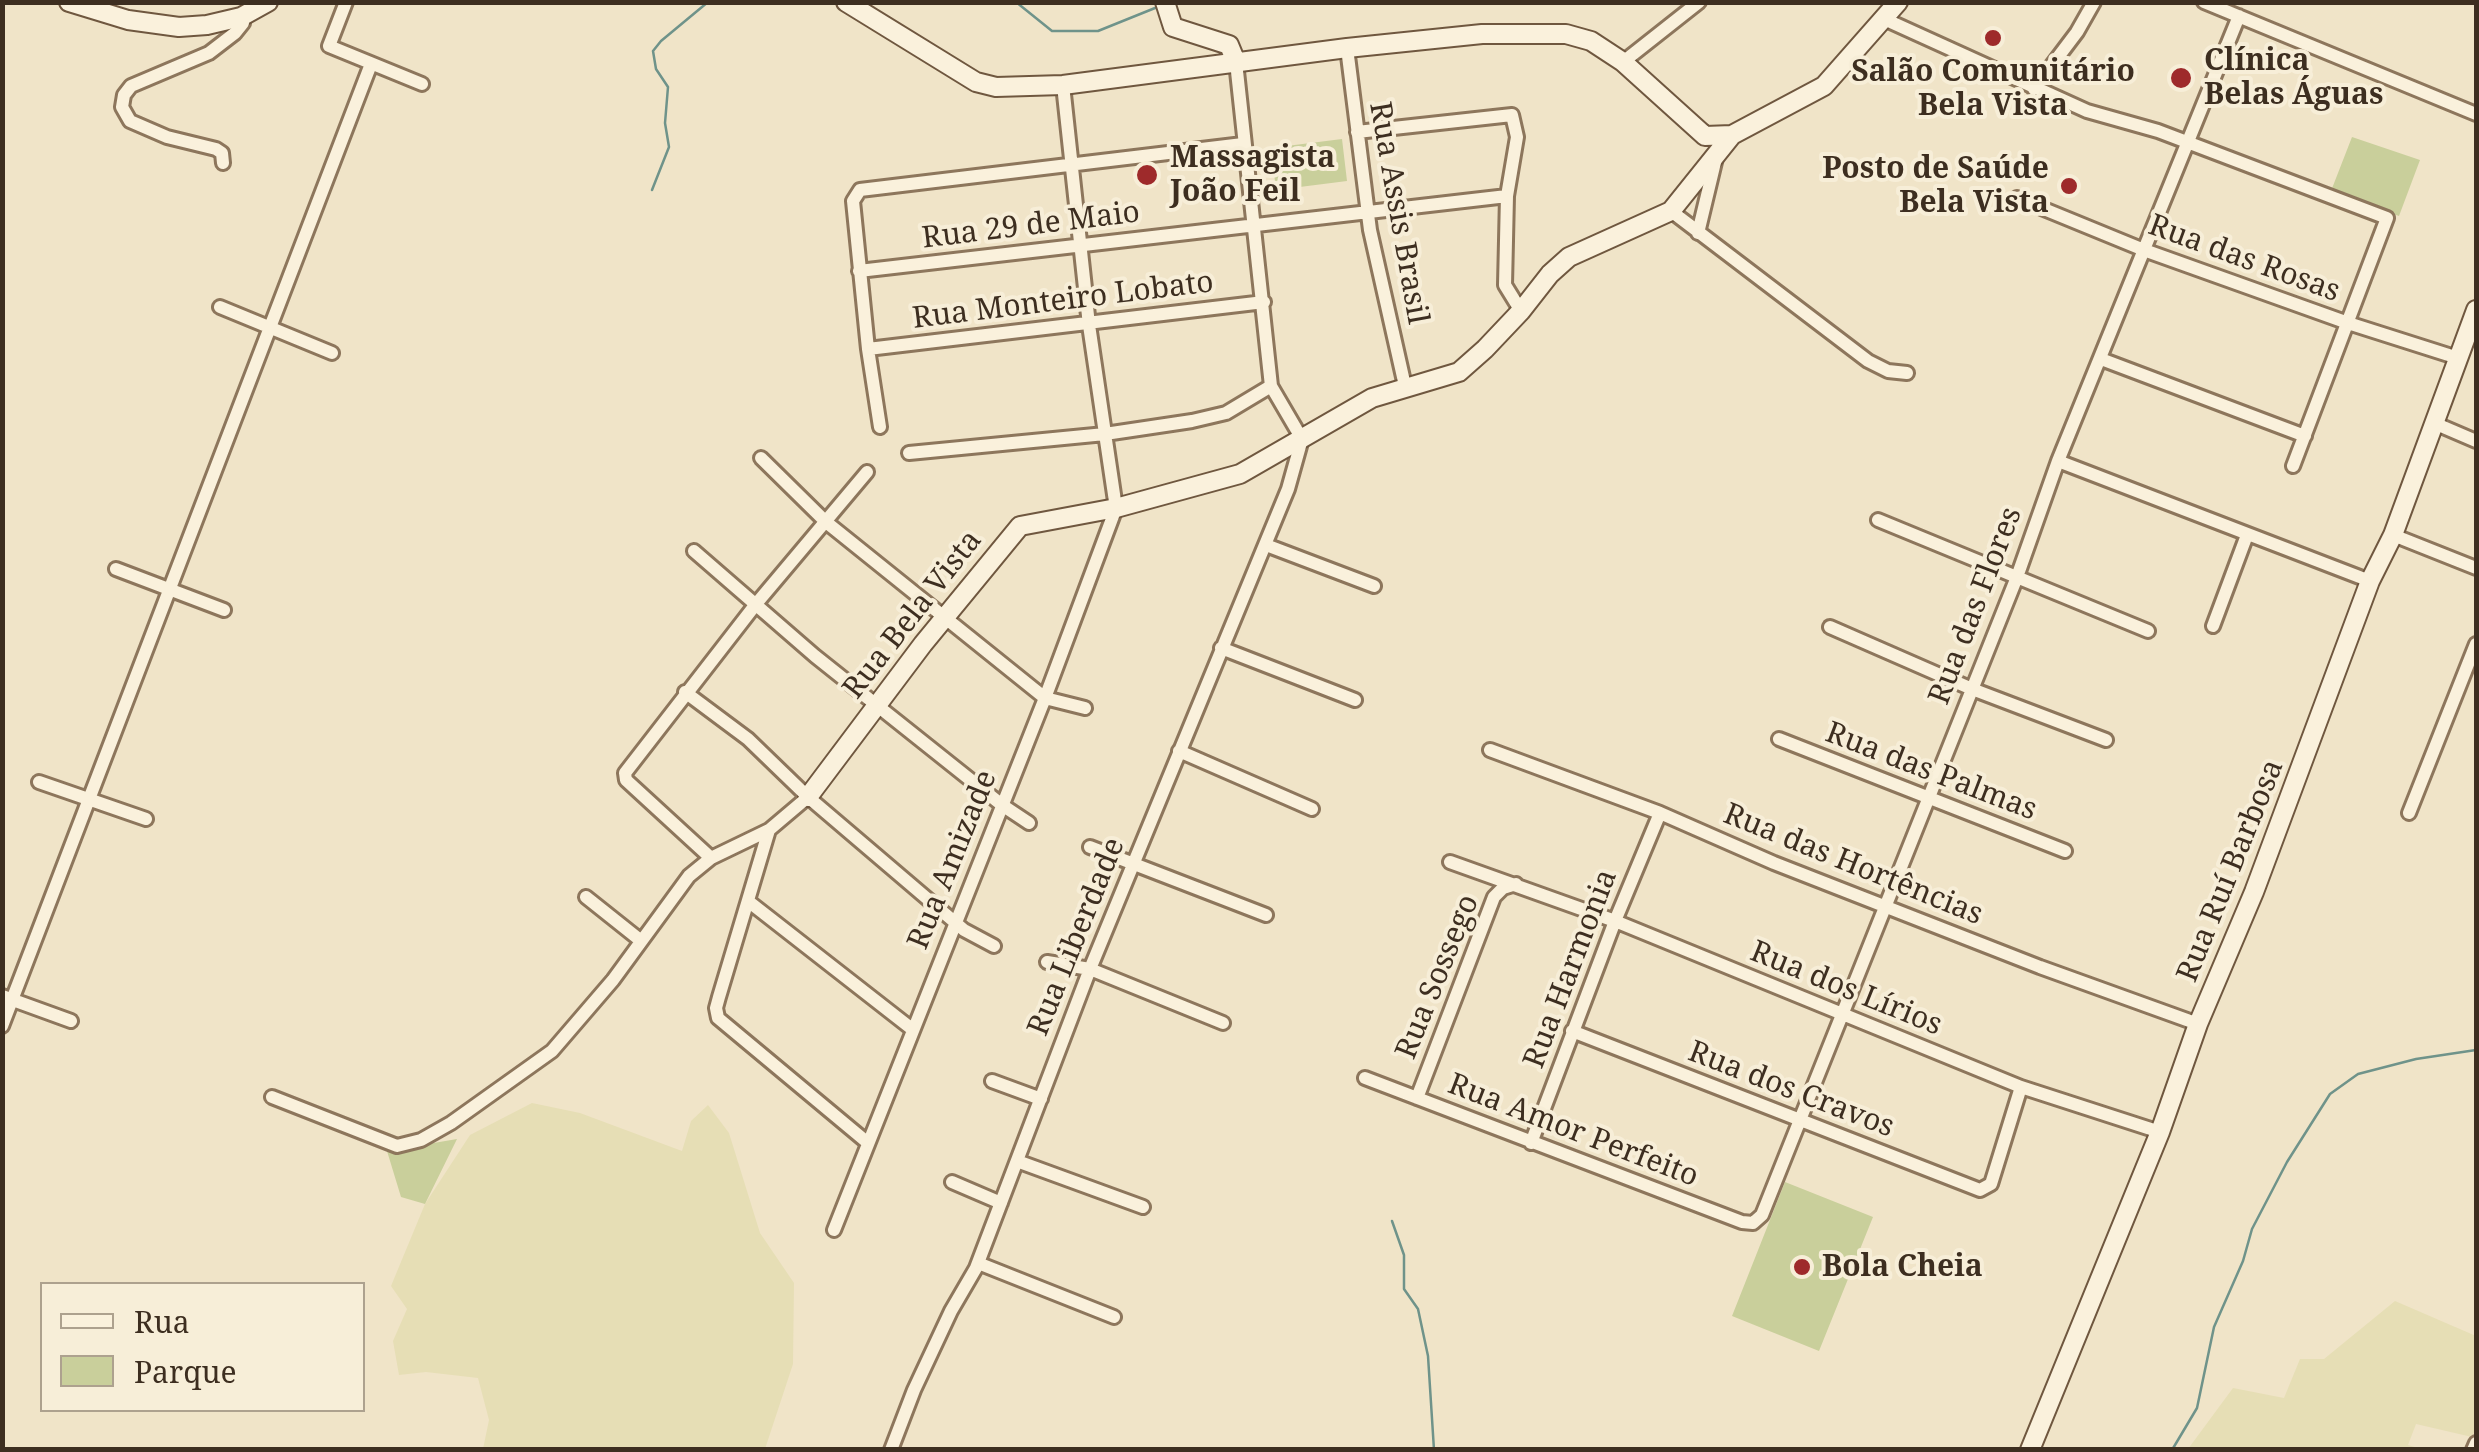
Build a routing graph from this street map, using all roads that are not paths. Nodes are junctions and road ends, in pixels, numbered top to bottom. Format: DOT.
graph roads {
  1 [pos="69,2"];
  2 [pos="268,2"];
  3 [pos="346,2"];
  4 [pos="846,2"];
  5 [pos="1698,2"];
  6 [pos="1898,2"];
  7 [pos="2094,2"];
  8 [pos="2204,2"];
  9 [pos="1168,11"];
  10 [pos="241,16"];
  11 [pos="2239,16"];
  12 [pos="1882,18"];
  13 [pos="1348,48"];
  14 [pos="1236,62"];
  15 [pos="1623,62"];
  16 [pos="372,64"];
  17 [pos="422,84"];
  18 [pos="1063,85"];
  19 [pos="2034,89"];
  20 [pos="2476,114"];
  21 [pos="1357,132"];
  22 [pos="1732,136"];
  23 [pos="2189,143"];
  24 [pos="1242,144"];
  25 [pos="1717,151"];
  26 [pos="223,163"];
  27 [pos="1072,166"];
  28 [pos="1507,196"];
  29 [pos="2016,198"];
  30 [pos="1367,211"];
  31 [pos="1671,211"];
  32 [pos="1256,225"];
  33 [pos="1698,233"];
  34 [pos="1079,246"];
  35 [pos="2144,250"];
  36 [pos="859,270"];
  37 [pos="1264,302"];
  38 [pos="220,308"];
  39 [pos="1522,310"];
  40 [pos="2476,310"];
  41 [pos="2348,323"];
  42 [pos="1088,325"];
  43 [pos="271,328"];
  44 [pos="868,349"];
  45 [pos="332,352"];
  46 [pos="2458,358"];
  47 [pos="2100,359"];
  48 [pos="1907,373"];
  49 [pos="1271,386"];
  50 [pos="1405,386"];
  51 [pos="2434,423"];
  52 [pos="880,427"];
  53 [pos="1106,434"];
  54 [pos="2305,436"];
  55 [pos="1302,440"];
  56 [pos="2476,440"];
  57 [pos="908,453"];
  58 [pos="761,458"];
  59 [pos="2058,461"];
  60 [pos="2292,466"];
  61 [pos="867,472"];
  62 [pos="1116,508"];
  63 [pos="1878,520"];
  64 [pos="826,522"];
  65 [pos="2247,534"];
  66 [pos="2393,535"];
  67 [pos="1266,544"];
  68 [pos="694,550"];
  69 [pos="2476,568"];
  70 [pos="116,569"];
  71 [pos="2017,576"];
  72 [pos="2370,580"];
  73 [pos="1374,586"];
  74 [pos="170,588"];
  75 [pos="756,604"];
  76 [pos="224,610"];
  77 [pos="946,616"];
  78 [pos="2213,626"];
  79 [pos="1830,627"];
  80 [pos="2148,631"];
  81 [pos="2476,644"];
  82 [pos="1222,648"];
  83 [pos="1972,689"];
  84 [pos="685,692"];
  85 [pos="1045,698"];
  86 [pos="1354,700"];
  87 [pos="878,704"];
  88 [pos="1085,708"];
  89 [pos="1779,739"];
  90 [pos="2106,740"];
  91 [pos="1490,750"];
  92 [pos="1179,751"];
  93 [pos="40,782"];
  94 [pos="808,797"];
  95 [pos="89,799"];
  96 [pos="1929,799"];
  97 [pos="1002,805"];
  98 [pos="1312,809"];
  99 [pos="2409,812"];
  100 [pos="1660,813"];
  101 [pos="146,820"];
  102 [pos="1030,822"];
  103 [pos="768,830"];
  104 [pos="1090,847"];
  105 [pos="2065,852"];
  106 [pos="711,858"];
  107 [pos="1450,862"];
  108 [pos="1133,863"];
  109 [pos="1516,884"];
  110 [pos="586,896"];
  111 [pos="748,901"];
  112 [pos="1887,906"];
  113 [pos="1266,915"];
  114 [pos="1615,922"];
  115 [pos="956,923"];
  116 [pos="640,940"];
  117 [pos="994,946"];
  118 [pos="1048,962"];
  119 [pos="1090,969"];
  120 [pos="7,998"];
  121 [pos="1844,1015"];
  122 [pos="71,1021"];
  123 [pos="1223,1023"];
  124 [pos="2198,1024"];
  125 [pos="2,1026"];
  126 [pos="912,1029"];
  127 [pos="1572,1031"];
  128 [pos="1365,1078"];
  129 [pos="992,1080"];
  130 [pos="2021,1087"];
  131 [pos="272,1098"];
  132 [pos="1417,1098"];
  133 [pos="1041,1099"];
  134 [pos="1800,1121"];
  135 [pos="2160,1132"];
  136 [pos="868,1143"];
  137 [pos="1531,1143"];
  138 [pos="1017,1162"];
  139 [pos="952,1182"];
  140 [pos="1001,1202"];
  141 [pos="1143,1207"];
  142 [pos="1762,1215"];
  143 [pos="834,1230"];
  144 [pos="978,1263"];
  145 [pos="1114,1317"];
  146 [pos="2476,1442"];
  147 [pos="890,1450"];
  148 [pos="2030,1450"];
  149 [pos="2473,1450"];
  1 -- 10 [label="main road"];
  2 -- 10 [label="main road"];
  3 -- 16 [label="street"];
  4 -- 18 [label="main road"];
  5 -- 15 [label="street"];
  6 -- 12 [label="main road, Rua Bela Vista"];
  7 -- 19 [label="street"];
  8 -- 11 [label="street"];
  9 -- 14 [label="main road"];
  10 -- 26 [label="street"];
  11 -- 20 [label="street"];
  11 -- 23 [label="street, Rua das Flores"];
  12 -- 19 [label="street"];
  12 -- 22 [label="main road, Rua Bela Vista"];
  13 -- 14 [label="main road"];
  13 -- 15 [label="main road"];
  13 -- 21 [label="street, Rua Assis Brasil"];
  14 -- 18 [label="main road"];
  14 -- 24 [label="street"];
  15 -- 22 [label="main road"];
  16 -- 17 [label="street"];
  16 -- 43 [label="street"];
  18 -- 27 [label="street"];
  19 -- 23 [label="street"];
  21 -- 28 [label="street"];
  21 -- 30 [label="street, Rua Assis Brasil"];
  22 -- 25 [label="main road, Rua Bela Vista"];
  23 -- 35 [label="street, Rua das Flores"];
  23 -- 41 [label="street"];
  24 -- 27 [label="street"];
  24 -- 32 [label="street"];
  25 -- 31 [label="main road, Rua Bela Vista"];
  25 -- 33 [label="street"];
  27 -- 34 [label="street"];
  27 -- 36 [label="street"];
  28 -- 30 [label="street, Rua 29 de Maio"];
  28 -- 39 [label="street"];
  29 -- 35 [label="street, Rua das Rosas"];
  30 -- 32 [label="street, Rua 29 de Maio"];
  30 -- 50 [label="street, Rua Assis Brasil"];
  31 -- 33 [label="street"];
  31 -- 39 [label="main road, Rua Bela Vista"];
  32 -- 34 [label="street, Rua 29 de Maio"];
  32 -- 37 [label="street"];
  33 -- 48 [label="street"];
  34 -- 36 [label="street, Rua 29 de Maio"];
  34 -- 42 [label="street"];
  35 -- 41 [label="street, Rua das Rosas"];
  35 -- 47 [label="street, Rua das Flores"];
  36 -- 44 [label="street"];
  37 -- 42 [label="street, Rua Monteiro Lobato"];
  37 -- 49 [label="street"];
  38 -- 43 [label="street"];
  39 -- 50 [label="main road, Rua Bela Vista"];
  40 -- 46 [label="main road, Rua Ruí Barbosa"];
  41 -- 46 [label="street, Rua das Rosas"];
  41 -- 54 [label="street"];
  42 -- 44 [label="street, Rua Monteiro Lobato"];
  42 -- 53 [label="street"];
  43 -- 45 [label="street"];
  43 -- 74 [label="street"];
  44 -- 52 [label="street"];
  46 -- 51 [label="main road, Rua Ruí Barbosa"];
  47 -- 54 [label="street"];
  47 -- 59 [label="street, Rua das Flores"];
  49 -- 53 [label="street"];
  49 -- 55 [label="street"];
  50 -- 55 [label="main road, Rua Bela Vista"];
  51 -- 56 [label="street"];
  51 -- 66 [label="main road, Rua Ruí Barbosa"];
  53 -- 57 [label="street"];
  53 -- 62 [label="street"];
  54 -- 60 [label="street"];
  55 -- 62 [label="main road, Rua Bela Vista"];
  55 -- 67 [label="street, Rua Liberdade"];
  58 -- 64 [label="street"];
  59 -- 65 [label="street"];
  59 -- 71 [label="street, Rua das Flores"];
  61 -- 64 [label="street"];
  62 -- 77 [label="main road, Rua Bela Vista"];
  62 -- 85 [label="street, Rua Amizade"];
  63 -- 71 [label="street"];
  64 -- 75 [label="street"];
  64 -- 77 [label="street"];
  65 -- 72 [label="street"];
  65 -- 78 [label="street"];
  66 -- 69 [label="street"];
  66 -- 72 [label="main road, Rua Ruí Barbosa"];
  67 -- 73 [label="street"];
  67 -- 82 [label="street, Rua Liberdade"];
  68 -- 75 [label="street"];
  70 -- 74 [label="street"];
  71 -- 80 [label="street"];
  71 -- 83 [label="street, Rua das Flores"];
  72 -- 124 [label="main road, Rua Ruí Barbosa"];
  74 -- 76 [label="street"];
  74 -- 95 [label="street"];
  75 -- 84 [label="street"];
  75 -- 87 [label="street"];
  77 -- 85 [label="street"];
  77 -- 87 [label="main road, Rua Bela Vista"];
  79 -- 83 [label="street"];
  81 -- 99 [label="street"];
  82 -- 86 [label="street"];
  82 -- 92 [label="street, Rua Liberdade"];
  83 -- 90 [label="street"];
  83 -- 96 [label="street, Rua das Flores"];
  84 -- 94 [label="street"];
  84 -- 106 [label="street"];
  85 -- 88 [label="street"];
  85 -- 97 [label="street, Rua Amizade"];
  87 -- 94 [label="main road, Rua Bela Vista"];
  87 -- 97 [label="street"];
  89 -- 96 [label="street, Rua das Palmas"];
  91 -- 100 [label="street, Rua das Hortências"];
  92 -- 98 [label="street"];
  92 -- 108 [label="street, Rua Liberdade"];
  93 -- 95 [label="street"];
  94 -- 103 [label="street, Rua Bela Vista"];
  94 -- 115 [label="street"];
  95 -- 101 [label="street"];
  95 -- 120 [label="street"];
  96 -- 105 [label="street, Rua das Palmas"];
  96 -- 112 [label="street, Rua das Flores"];
  97 -- 102 [label="street"];
  97 -- 115 [label="street, Rua Amizade"];
  100 -- 112 [label="street, Rua das Hortências"];
  100 -- 114 [label="street, Rua Harmonia"];
  103 -- 106 [label="street, Rua Bela Vista"];
  103 -- 111 [label="street"];
  104 -- 108 [label="street"];
  106 -- 116 [label="street, Rua Bela Vista"];
  107 -- 109 [label="street, Rua dos Lírios"];
  108 -- 113 [label="street"];
  108 -- 119 [label="street, Rua Liberdade"];
  109 -- 114 [label="street, Rua dos Lírios"];
  109 -- 132 [label="street, Rua Sossego"];
  110 -- 116 [label="street"];
  111 -- 126 [label="street"];
  111 -- 136 [label="street"];
  112 -- 121 [label="street, Rua das Flores"];
  112 -- 124 [label="street, Rua das Hortências"];
  114 -- 121 [label="street, Rua dos Lírios"];
  114 -- 127 [label="street, Rua Harmonia"];
  115 -- 117 [label="street"];
  115 -- 126 [label="street, Rua Amizade"];
  116 -- 131 [label="street, Rua Bela Vista"];
  118 -- 119 [label="street"];
  119 -- 123 [label="street"];
  119 -- 133 [label="street, Rua Liberdade"];
  120 -- 122 [label="street"];
  120 -- 125 [label="street"];
  121 -- 130 [label="street, Rua dos Lírios"];
  121 -- 134 [label="street, Rua das Flores"];
  124 -- 135 [label="main road, Rua Ruí Barbosa"];
  126 -- 136 [label="street, Rua Amizade"];
  127 -- 134 [label="street, Rua dos Cravos"];
  127 -- 137 [label="street, Rua Harmonia"];
  128 -- 132 [label="street, Rua Amor Perfeito"];
  129 -- 133 [label="street"];
  130 -- 134 [label="street, Rua dos Cravos"];
  130 -- 135 [label="street, Rua dos Lírios"];
  132 -- 137 [label="street, Rua Amor Perfeito"];
  133 -- 138 [label="street, Rua Liberdade"];
  134 -- 142 [label="street, Rua das Flores"];
  135 -- 148 [label="main road, Rua Ruí Barbosa"];
  136 -- 143 [label="street, Rua Amizade"];
  137 -- 142 [label="street, Rua Amor Perfeito"];
  138 -- 140 [label="street, Rua Liberdade"];
  138 -- 141 [label="street"];
  139 -- 140 [label="street"];
  140 -- 144 [label="street, Rua Liberdade"];
  144 -- 145 [label="street"];
  144 -- 147 [label="street, Rua Liberdade"];
  146 -- 149 [label="street"];
}
